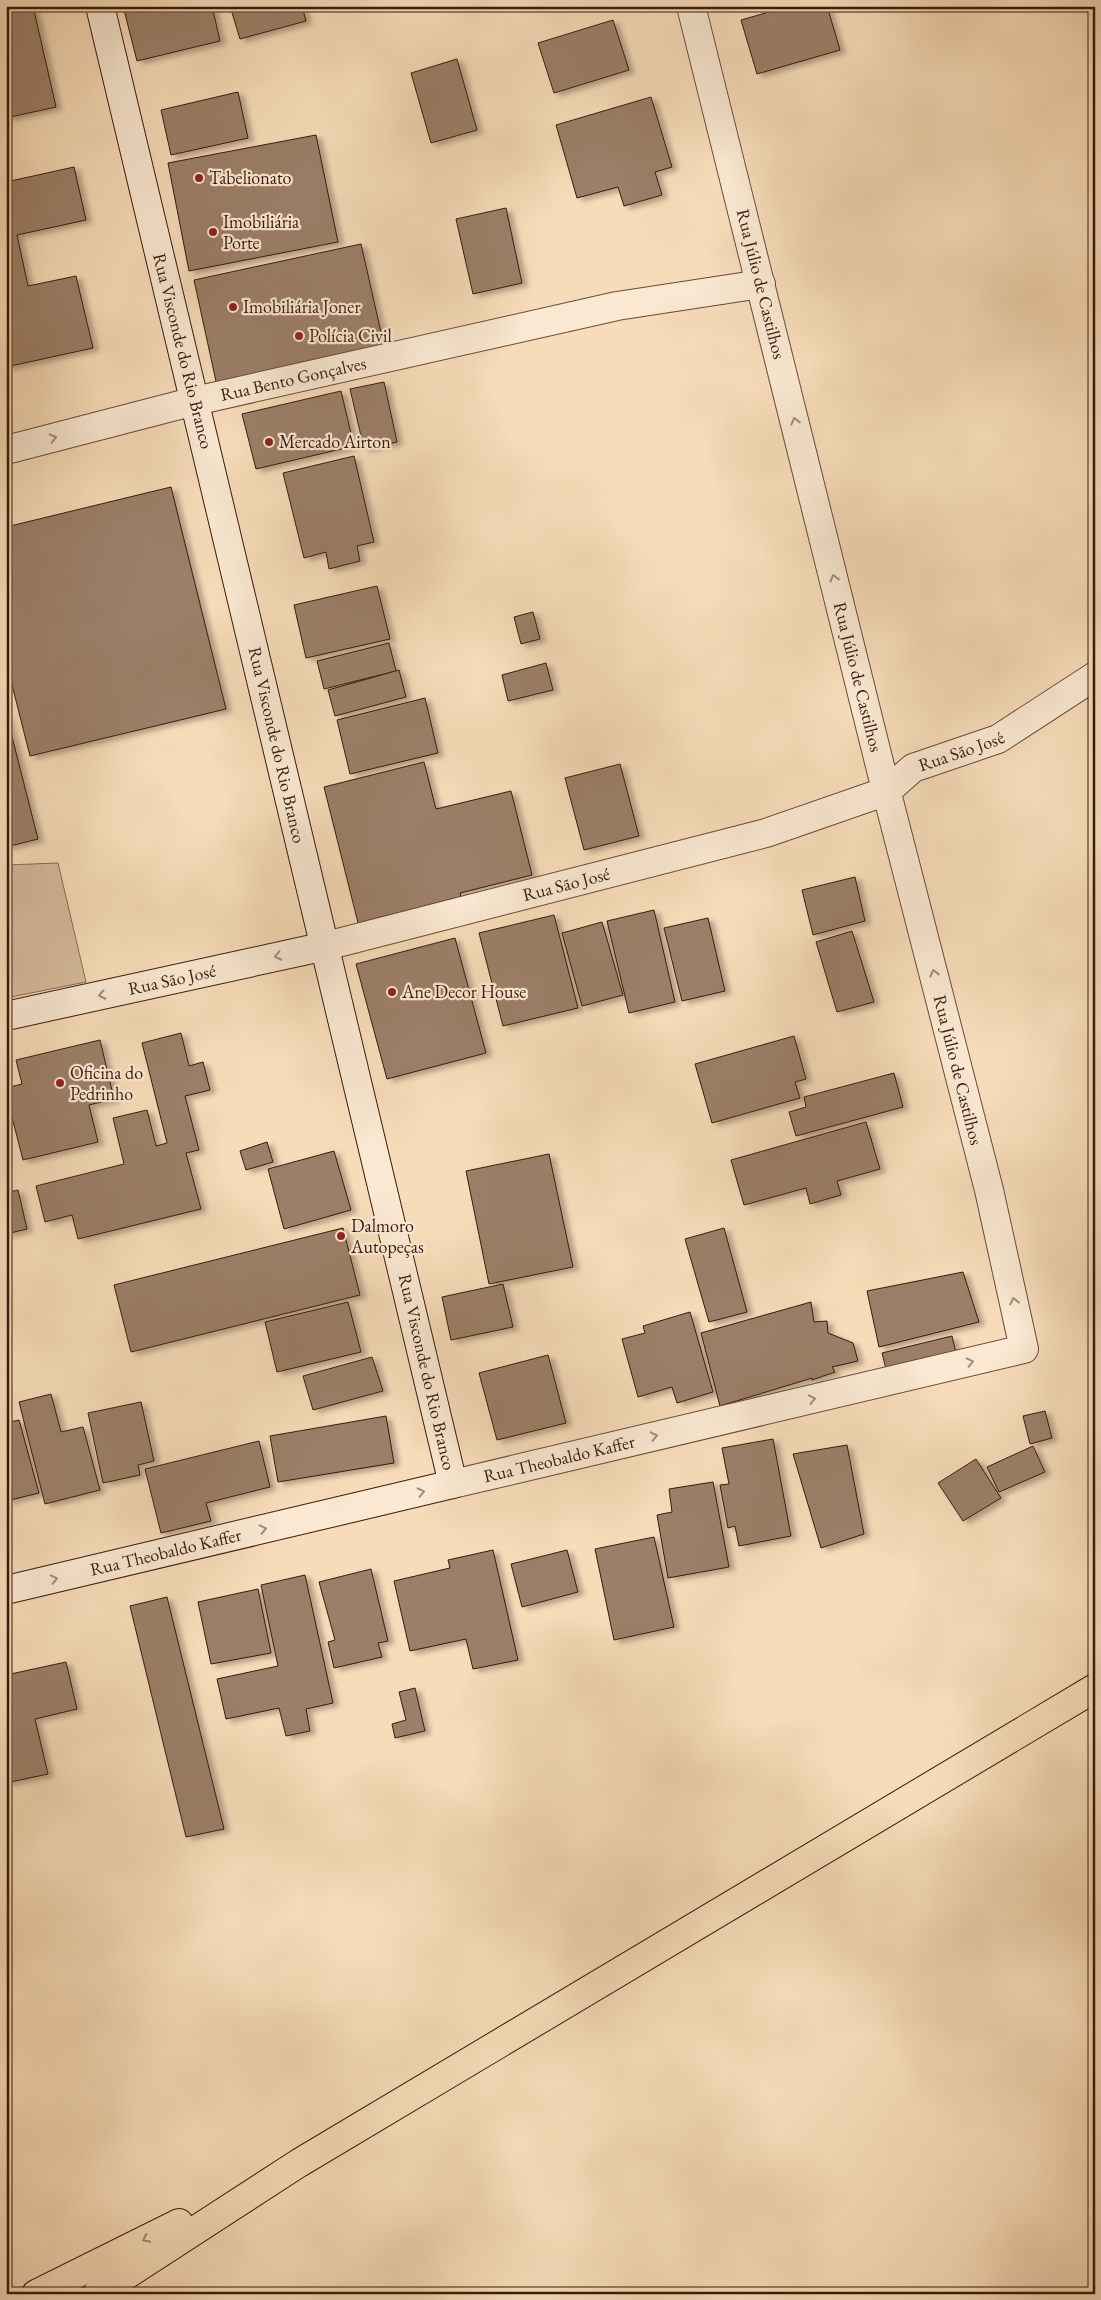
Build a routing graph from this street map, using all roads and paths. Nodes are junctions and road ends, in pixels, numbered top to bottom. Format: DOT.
graph roads {
  1 [pos="100,6"];
  2 [pos="690,6"];
  3 [pos="761,284"];
  4 [pos="195,401"];
  5 [pos="6,450"];
  6 [pos="1095,676"];
  7 [pos="887,791"];
  8 [pos="326,946"];
  9 [pos="6,1016"];
  10 [pos="1024,1349"];
  11 [pos="453,1484"];
  12 [pos="6,1590"];
  13 [pos="1095,1688"];
  14 [pos="299,2163"];
  15 [pos="36,2294"];
  16 [pos="97,2294"];
  1 -- 4 [label="street, Rua Visconde do Rio Branco"];
  2 -- 3 [label="street, Rua Júlio de Castilhos"];
  3 -- 4 [label="street, Rua Bento Gonçalves"];
  7 -- 3 [label="street, Rua Júlio de Castilhos, one-way"];
  5 -- 4 [label="street, Rua Bento Gonçalves, one-way"];
  4 -- 8 [label="street, Rua Visconde do Rio Branco"];
  6 -- 7 [label="street, Rua São José"];
  7 -- 8 [label="street, Rua São José"];
  10 -- 7 [label="street, Rua Júlio de Castilhos, one-way"];
  8 -- 9 [label="street, Rua São José, one-way"];
  8 -- 11 [label="street, Rua Visconde do Rio Branco"];
  11 -- 10 [label="street, Rua Theobaldo Kaffer, one-way"];
  12 -- 11 [label="street, Rua Theobaldo Kaffer, one-way"];
  13 -- 14 [label="main road"];
  14 -- 15 [label="main road, one-way"];
  14 -- 16 [label="main road"];
}
